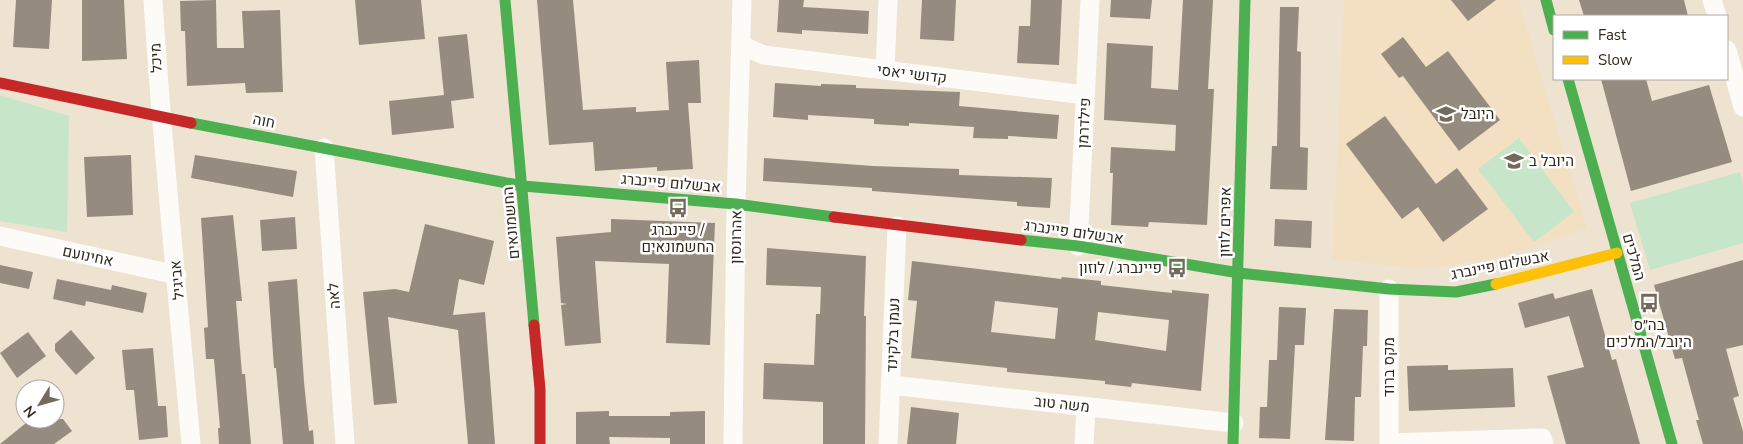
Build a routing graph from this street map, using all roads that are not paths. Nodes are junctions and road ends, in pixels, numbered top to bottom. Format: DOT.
graph roads {
  1 [pos="153,0"];
  2 [pos="505,0"];
  3 [pos="742,0"];
  4 [pos="888,0"];
  5 [pos="1090,0"];
  6 [pos="1245,0"];
  7 [pos="1546,0"];
  8 [pos="1712,0"];
  9 [pos="1717,15"];
  10 [pos="1553,26"];
  11 [pos="741,46"];
  12 [pos="1728,54"];
  13 [pos="885,70"];
  14 [pos="1568,80"];
  15 [pos="0,83"];
  16 [pos="1085,95"];
  17 [pos="1743,107"];
  18 [pos="160,117"];
  19 [pos="324,148"];
  20 [pos="523,186"];
  21 [pos="736,204"];
  22 [pos="897,226"];
  23 [pos="0,236"];
  24 [pos="1078,246"];
  25 [pos="1617,253"];
  26 [pos="1239,272"];
  27 [pos="177,275"];
  28 [pos="1389,289"];
  29 [pos="891,385"];
  30 [pos="1086,407"];
  31 [pos="1234,423"];
  32 [pos="1388,443"];
  33 [pos="191,444"];
  34 [pos="345,444"];
  35 [pos="540,444"];
  36 [pos="733,444"];
  37 [pos="888,444"];
  38 [pos="1084,444"];
  39 [pos="1233,444"];
  40 [pos="1544,444"];
  41 [pos="1672,444"];
  1 -- 18 [label="street, מיכל"];
  2 -- 20 [label="street, החשמונאים"];
  3 -- 11 [label="street, אהרונסון"];
  4 -- 13 [label="street"];
  5 -- 16 [label="street, פילדרמן"];
  6 -- 26 [label="street, אפרים לוזון"];
  7 -- 10 [label="street"];
  8 -- 9 [label="street"];
  11 -- 13 [label="street, קדושי יאסי"];
  11 -- 21 [label="street, אהרונסון"];
  12 -- 17 [label="street"];
  13 -- 16 [label="street, קדושי יאסי"];
  14 -- 25 [label="street, המלכים"];
  15 -- 18 [label="street, חוה"];
  16 -- 24 [label="street, פילדרמן"];
  18 -- 19 [label="street, חוה"];
  18 -- 27 [label="street, אביגיל"];
  19 -- 20 [label="street, חוה"];
  19 -- 34 [label="street, לאה"];
  20 -- 21 [label="street, אבשלום פיינברג"];
  20 -- 35 [label="street, החשמונאים"];
  21 -- 22 [label="street, אבשלום פיינברג"];
  21 -- 36 [label="street, אהרונסון"];
  22 -- 24 [label="street, אבשלום פיינברג"];
  22 -- 29 [label="street, נעמן בלקינד"];
  23 -- 27 [label="street, אחינועם"];
  24 -- 26 [label="street, אבשלום פיינברג"];
  25 -- 28 [label="street, אבשלום פיינברג"];
  25 -- 41 [label="street, המלכים"];
  26 -- 28 [label="street, אבשלום פיינברג"];
  26 -- 31 [label="street, אפרים לוזון"];
  27 -- 33 [label="street, אביגיל"];
  28 -- 32 [label="street, מקס ברוד"];
  29 -- 30 [label="street, משה טוב"];
  29 -- 37 [label="street, נעמן בלקינד"];
  30 -- 31 [label="street, משה טוב"];
  30 -- 38 [label="street"];
  31 -- 39 [label="street, אפרים לוזון"];
  32 -- 40 [label="street"];
}
